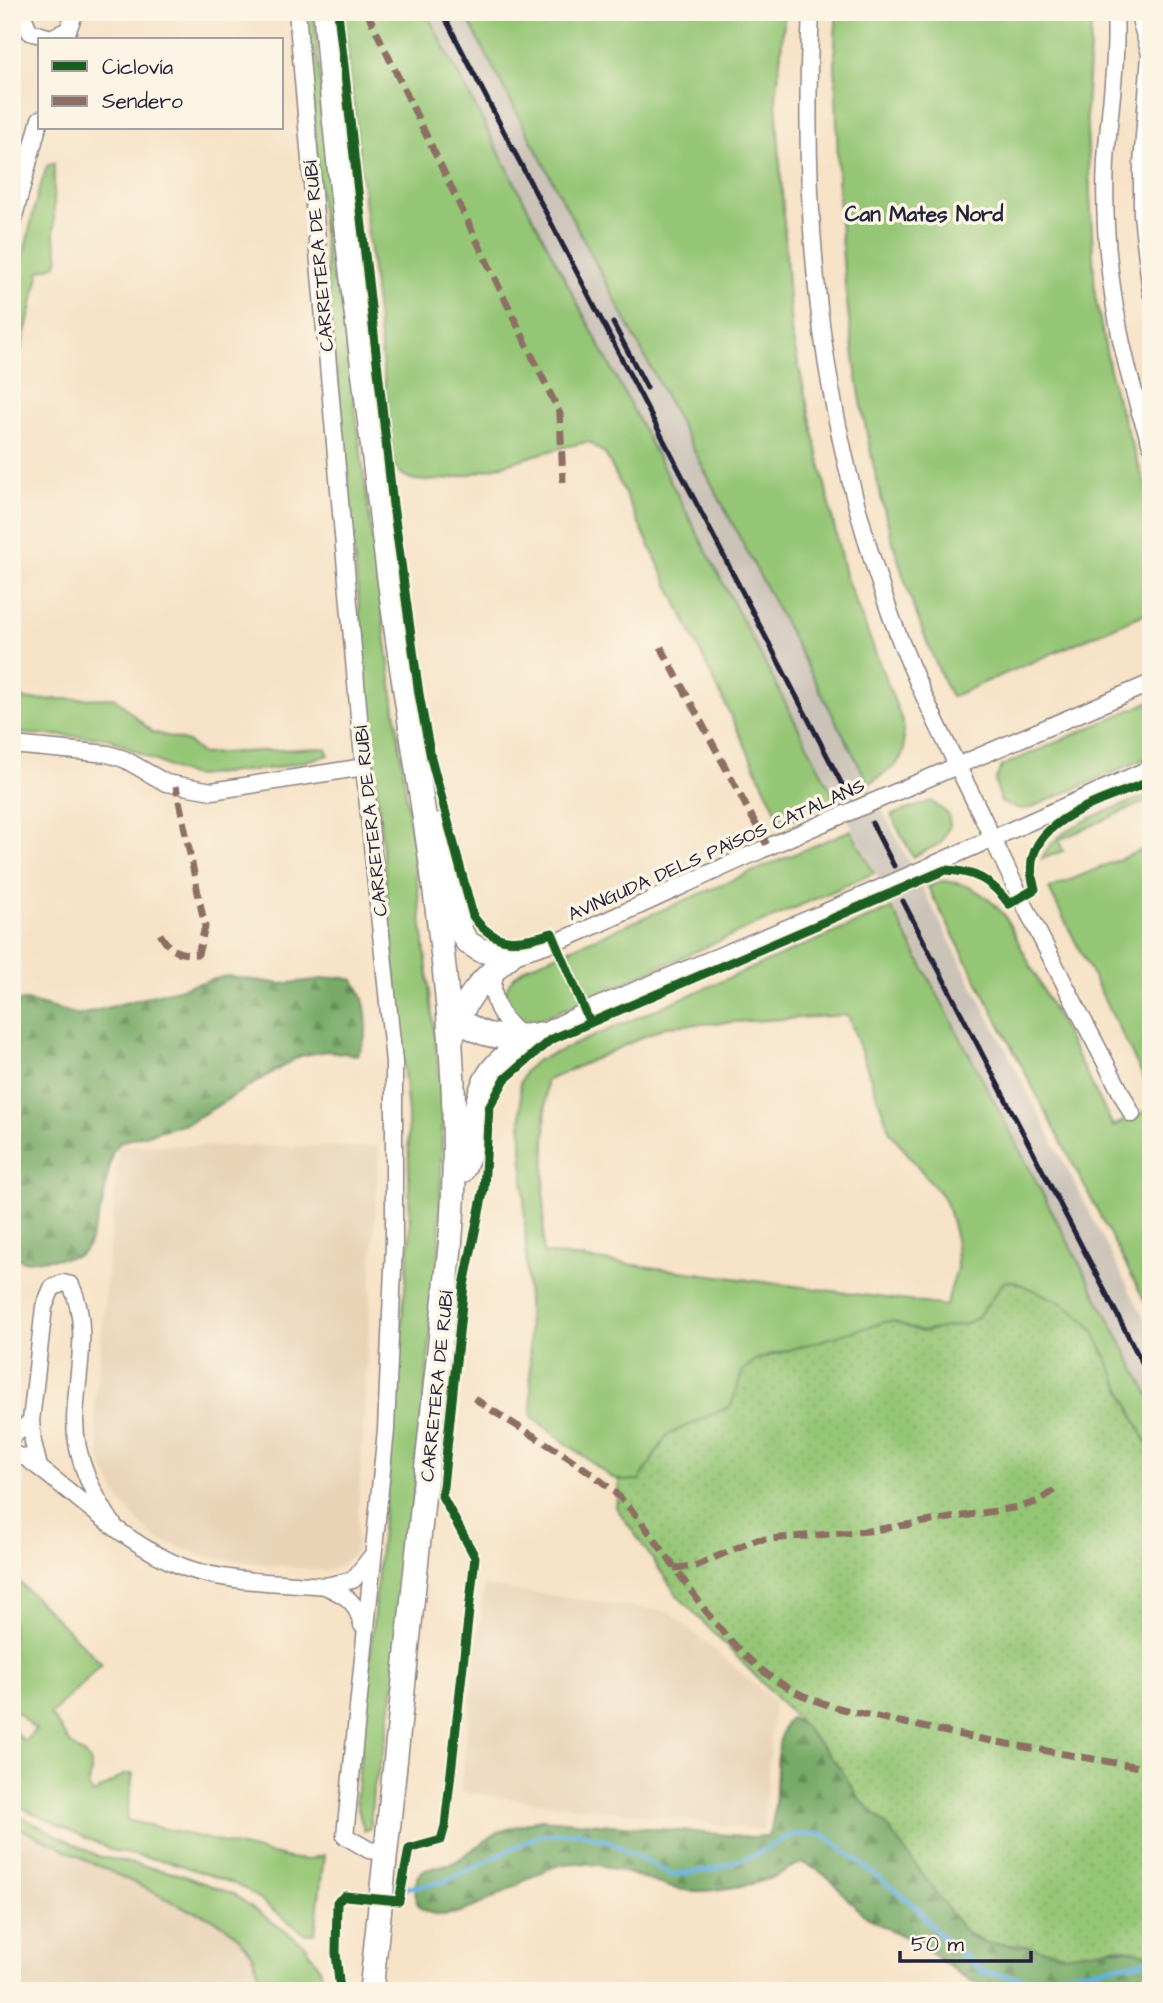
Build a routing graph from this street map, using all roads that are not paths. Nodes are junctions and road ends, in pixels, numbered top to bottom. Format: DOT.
graph roads {
  1 [pos="21,12"];
  2 [pos="75,12"];
  3 [pos="297,12"];
  4 [pos="325,12"];
  5 [pos="811,12"];
  6 [pos="1115,12"];
  7 [pos="1138,12"];
  8 [pos="12,28"];
  9 [pos="1148,33"];
  10 [pos="66,35"];
  11 [pos="39,36"];
  12 [pos="38,126"];
  13 [pos="12,224"];
  14 [pos="1151,293"];
  15 [pos="1151,445"];
  16 [pos="1151,683"];
  17 [pos="12,746"];
  18 [pos="364,767"];
  19 [pos="956,767"];
  20 [pos="1151,768"];
  21 [pos="421,795"];
  22 [pos="993,840"];
  23 [pos="509,957"];
  24 [pos="451,1008"];
  25 [pos="539,1034"];
  26 [pos="1132,1114"];
  27 [pos="456,1183"];
  28 [pos="31,1421"];
  29 [pos="12,1437"];
  30 [pos="12,1454"];
  31 [pos="40,1467"];
  32 [pos="114,1526"];
  33 [pos="372,1555"];
  34 [pos="326,1586"];
  35 [pos="364,1633"];
  36 [pos="386,1852"];
  37 [pos="371,1991"];
  1 -- 11 [label="street"];
  2 -- 10 [label="street"];
  3 -- 18 [label="street, CARRETERA DE RUBÍ"];
  4 -- 21 [label="main road, CARRETERA DE RUBÍ"];
  5 -- 19 [label="street"];
  6 -- 15 [label="street"];
  7 -- 9 [label="street"];
  8 -- 11 [label="street"];
  9 -- 14 [label="street"];
  10 -- 11 [label="street"];
  12 -- 13 [label="street"];
  16 -- 19 [label="street, AVINGUDA DELS PAÏSOS CATALANS"];
  17 -- 18 [label="street"];
  18 -- 33 [label="street, CARRETERA DE RUBÍ"];
  19 -- 22 [label="street"];
  19 -- 23 [label="street, AVINGUDA DELS PAÏSOS CATALANS, bridge"];
  20 -- 22 [label="street"];
  21 -- 23 [label="main road"];
  21 -- 24 [label="main road, CARRETERA DE RUBÍ"];
  22 -- 25 [label="street, bridge"];
  22 -- 26 [label="street"];
  23 -- 24 [label="main road"];
  23 -- 25 [label="street"];
  24 -- 25 [label="main road"];
  24 -- 27 [label="main road, CARRETERA DE RUBÍ"];
  25 -- 27 [label="main road"];
  27 -- 36 [label="main road, CARRETERA DE RUBÍ"];
  28 -- 29 [label="street"];
  28 -- 31 [label="street"];
  28 -- 32 [label="street"];
  30 -- 31 [label="street"];
  31 -- 32 [label="street"];
  32 -- 34 [label="street"];
  33 -- 34 [label="street"];
  33 -- 35 [label="street, CARRETERA DE RUBÍ"];
  34 -- 35 [label="street"];
  35 -- 36 [label="street, CARRETERA DE RUBÍ"];
  36 -- 37 [label="main road, CARRETERA DE RUBÍ"];
}
